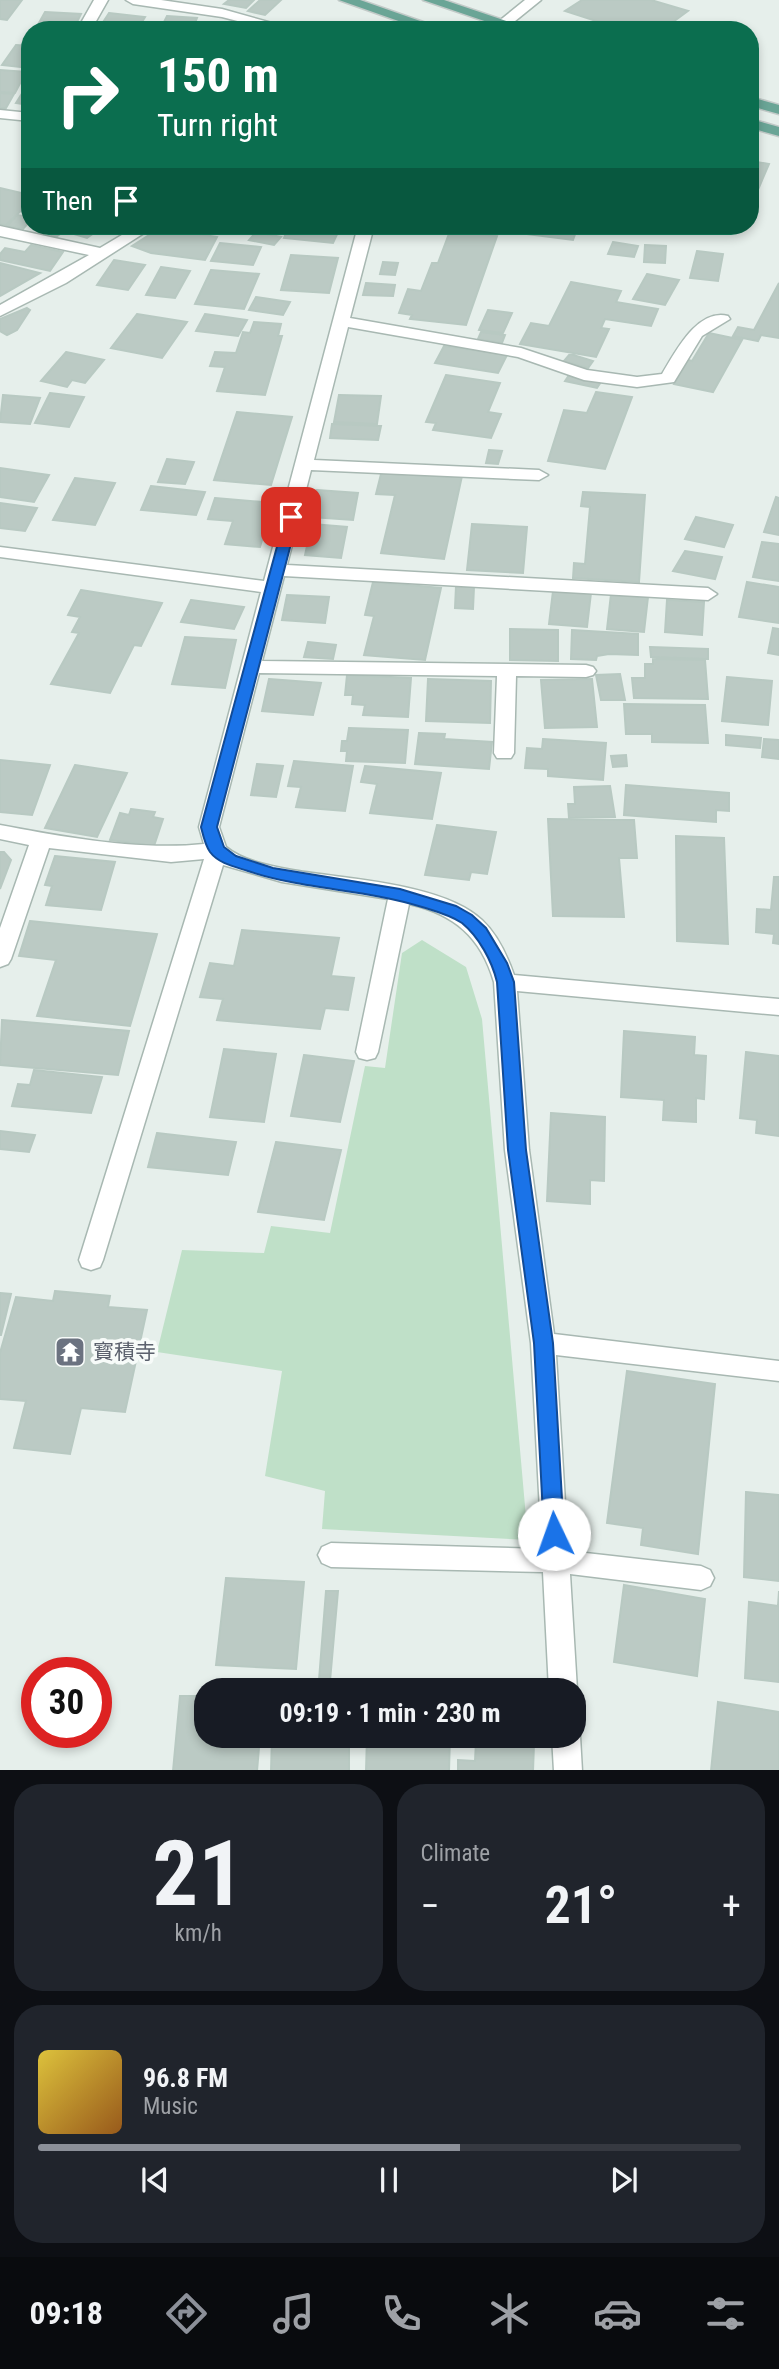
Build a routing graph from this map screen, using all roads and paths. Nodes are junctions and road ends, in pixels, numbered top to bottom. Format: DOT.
graph roads {
  1 [pos="101,0"];
  2 [pos="133,0"];
  3 [pos="346,0"];
  4 [pos="430,0"];
  5 [pos="534,0"];
  6 [pos="89,21"];
  7 [pos="254,21"];
  8 [pos="411,21"];
  9 [pos="486,21"];
  10 [pos="506,21"];
  11 [pos="759,104"];
  12 [pos="779,110"];
  13 [pos="0,114"];
  14 [pos="21,116"];
  15 [pos="759,126"];
  16 [pos="779,132"];
  17 [pos="0,231"];
  18 [pos="131,235"];
  19 [pos="364,235"];
  20 [pos="100,253"];
  21 [pos="0,311"];
  22 [pos="722,319"];
  23 [pos="342,321"];
  24 [pos="305,465"];
  25 [pos="539,475"];
  26 [pos="0,552"];
  27 [pos="276,579"];
  28 [pos="708,594"];
  29 [pos="253,667"];
  30 [pos="507,670"];
  31 [pos="586,671"];
  32 [pos="504,753"];
  33 [pos="0,832"];
  34 [pos="41,840"];
  35 [pos="217,850"];
  36 [pos="400,894"];
  37 [pos="0,959"];
  38 [pos="505,982"];
  39 [pos="779,1007"];
  40 [pos="367,1052"];
  41 [pos="91,1260"];
  42 [pos="543,1343"];
  43 [pos="779,1371"];
  44 [pos="331,1555"];
  45 [pos="556,1561"];
  46 [pos="701,1578"];
  47 [pos="562,1678"];
  48 [pos="567,1748"];
  49 [pos="568,1770"];
  1 -- 6 [label="street"];
  2 -- 7 [label="street"];
  3 -- 8 [label="main road"];
  4 -- 9 [label="main road"];
  5 -- 10 [label="street"];
  11 -- 12 [label="main road"];
  13 -- 14 [label="street"];
  15 -- 16 [label="main road"];
  17 -- 20 [label="street"];
  18 -- 20 [label="street"];
  19 -- 23 [label="street"];
  20 -- 21 [label="street"];
  22 -- 23 [label="street"];
  23 -- 24 [label="street"];
  24 -- 25 [label="street"];
  24 -- 27 [label="street"];
  26 -- 27 [label="street"];
  27 -- 28 [label="street"];
  27 -- 29 [label="street"];
  29 -- 30 [label="street"];
  29 -- 35 [label="street"];
  30 -- 31 [label="street"];
  30 -- 32 [label="street"];
  33 -- 34 [label="street"];
  34 -- 35 [label="street"];
  34 -- 37 [label="street"];
  35 -- 36 [label="street"];
  35 -- 41 [label="street"];
  36 -- 38 [label="street"];
  36 -- 40 [label="street"];
  38 -- 39 [label="street"];
  38 -- 42 [label="street"];
  42 -- 43 [label="street"];
  42 -- 45 [label="street"];
  44 -- 45 [label="street"];
  45 -- 46 [label="street"];
  45 -- 47 [label="street"];
  48 -- 49 [label="street"];
}
